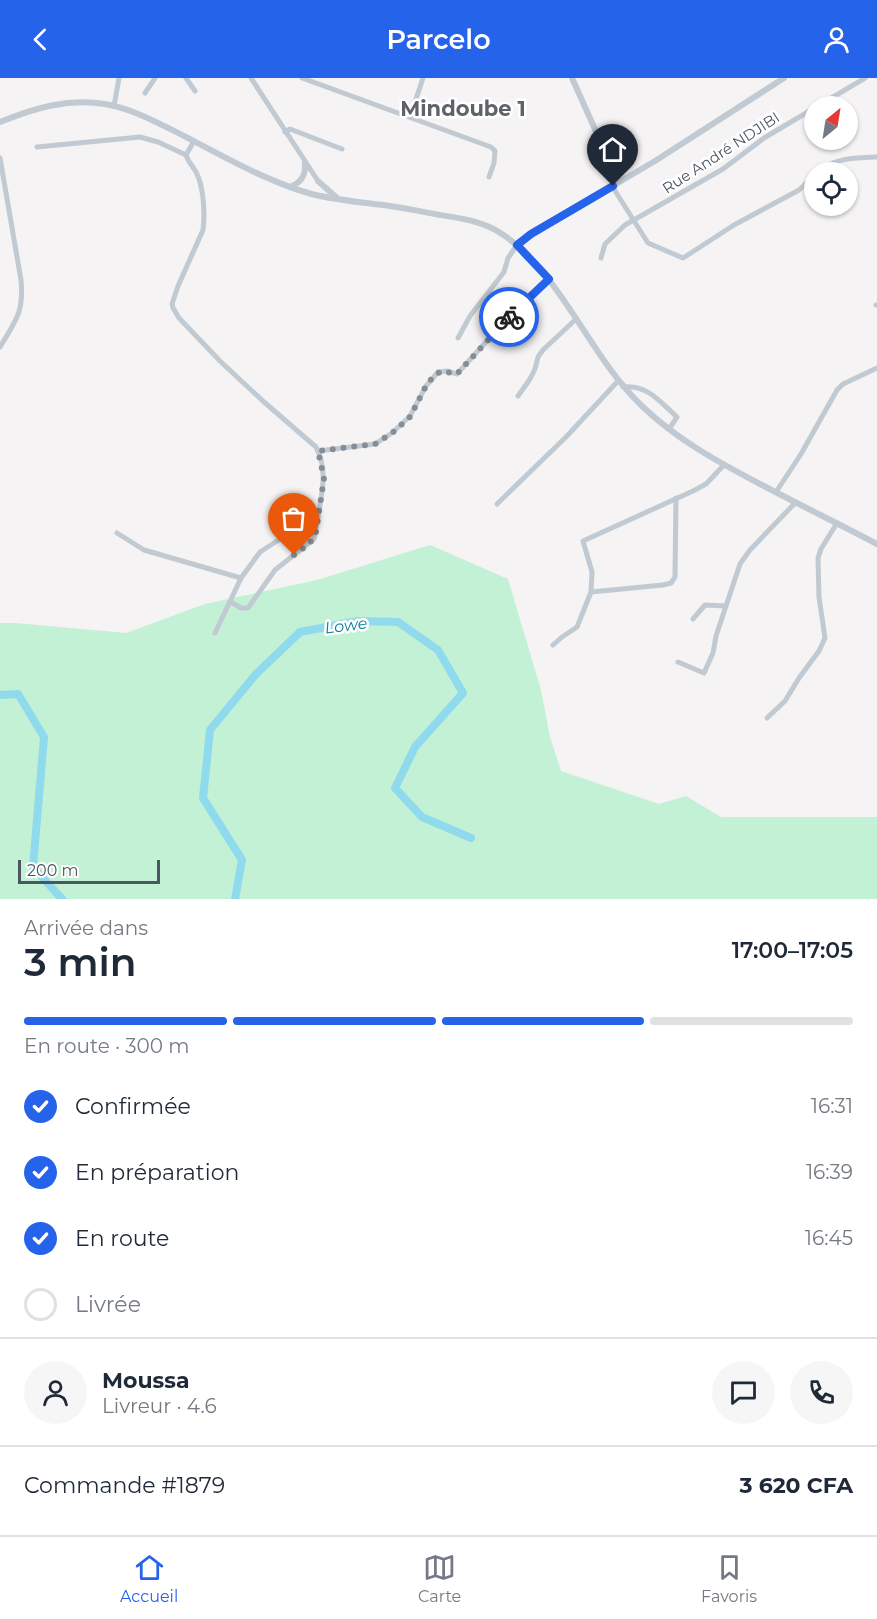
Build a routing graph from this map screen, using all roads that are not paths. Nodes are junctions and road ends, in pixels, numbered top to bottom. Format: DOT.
graph roads {
  1 [pos="119,78"];
  2 [pos="155,78"];
  3 [pos="186,78"];
  4 [pos="251,78"];
  5 [pos="302,78"];
  6 [pos="423,78"];
  7 [pos="572,78"];
  8 [pos="784,78"];
  9 [pos="865,78"];
  10 [pos="195,91"];
  11 [pos="145,93"];
  12 [pos="114,106"];
  13 [pos="410,117"];
  14 [pos="0,122"];
  15 [pos="285,132"];
  16 [pos="194,141"];
  17 [pos="37,147"];
  18 [pos="342,149"];
  19 [pos="186,155"];
  20 [pos="877,157"];
  21 [pos="0,158"];
  22 [pos="305,162"];
  23 [pos="836,162"];
  24 [pos="615,174"];
  25 [pos="489,177"];
  26 [pos="626,178"];
  27 [pos="318,181"];
  28 [pos="804,185"];
  29 [pos="612,186"];
  30 [pos="290,187"];
  31 [pos="313,194"];
  32 [pos="341,201"];
  33 [pos="633,222"];
  34 [pos="517,245"];
  35 [pos="602,258"];
  36 [pos="549,279"];
  37 [pos="575,320"];
  38 [pos="459,338"];
  39 [pos="0,347"];
  40 [pos="877,368"];
  41 [pos="621,384"];
  42 [pos="518,396"];
  43 [pos="669,429"];
  44 [pos="318,451"];
  45 [pos="724,465"];
  46 [pos="776,492"];
  47 [pos="676,498"];
  48 [pos="796,502"];
  49 [pos="497,504"];
  50 [pos="319,511"];
  51 [pos="837,523"];
  52 [pos="117,533"];
  53 [pos="877,544"];
  54 [pos="241,578"];
  55 [pos="591,592"];
  56 [pos="231,602"];
  57 [pos="725,606"];
  58 [pos="693,619"];
  59 [pos="214,633"];
  60 [pos="553,645"];
  61 [pos="678,662"];
  62 [pos="767,718"];
  1 -- 12 [label="street"];
  2 -- 11 [label="street"];
  3 -- 10 [label="street"];
  4 -- 15 [label="street"];
  5 -- 13 [label="street"];
  6 -- 13 [label="street"];
  7 -- 24 [label="street"];
  8 -- 26 [label="street"];
  9 -- 33 [label="street, Rue André NDJIBI"];
  12 -- 14 [label="street"];
  12 -- 16 [label="street"];
  13 -- 25 [label="street"];
  15 -- 18 [label="street"];
  15 -- 22 [label="street"];
  16 -- 19 [label="street"];
  16 -- 30 [label="street"];
  17 -- 19 [label="street"];
  19 -- 44 [label="street"];
  20 -- 23 [label="street"];
  21 -- 39 [label="street"];
  22 -- 27 [label="street"];
  22 -- 30 [label="street"];
  24 -- 26 [label="street"];
  24 -- 29 [label="street"];
  26 -- 29 [label="street"];
  27 -- 31 [label="street"];
  27 -- 32 [label="street"];
  28 -- 33 [label="street"];
  29 -- 33 [label="street"];
  29 -- 34 [label="street"];
  30 -- 31 [label="street"];
  31 -- 32 [label="street"];
  32 -- 34 [label="street"];
  33 -- 35 [label="street, Rue André NDJIBI"];
  34 -- 36 [label="street"];
  34 -- 38 [label="street"];
  36 -- 37 [label="street"];
  36 -- 44 [label="street"];
  37 -- 41 [label="street"];
  37 -- 42 [label="street"];
  40 -- 46 [label="street"];
  41 -- 43 [label="street"];
  41 -- 43 [label="street"];
  41 -- 49 [label="street"];
  43 -- 45 [label="street"];
  44 -- 50 [label="street"];
  45 -- 46 [label="street"];
  45 -- 47 [label="street"];
  46 -- 48 [label="street"];
  47 -- 55 [label="street"];
  47 -- 55 [label="street"];
  48 -- 51 [label="street"];
  48 -- 57 [label="street"];
  50 -- 54 [label="street"];
  50 -- 56 [label="street"];
  51 -- 53 [label="street"];
  51 -- 62 [label="street"];
  52 -- 54 [label="street"];
  54 -- 56 [label="street"];
  55 -- 60 [label="street"];
  56 -- 59 [label="street"];
  57 -- 58 [label="street"];
  57 -- 61 [label="street"];
}
